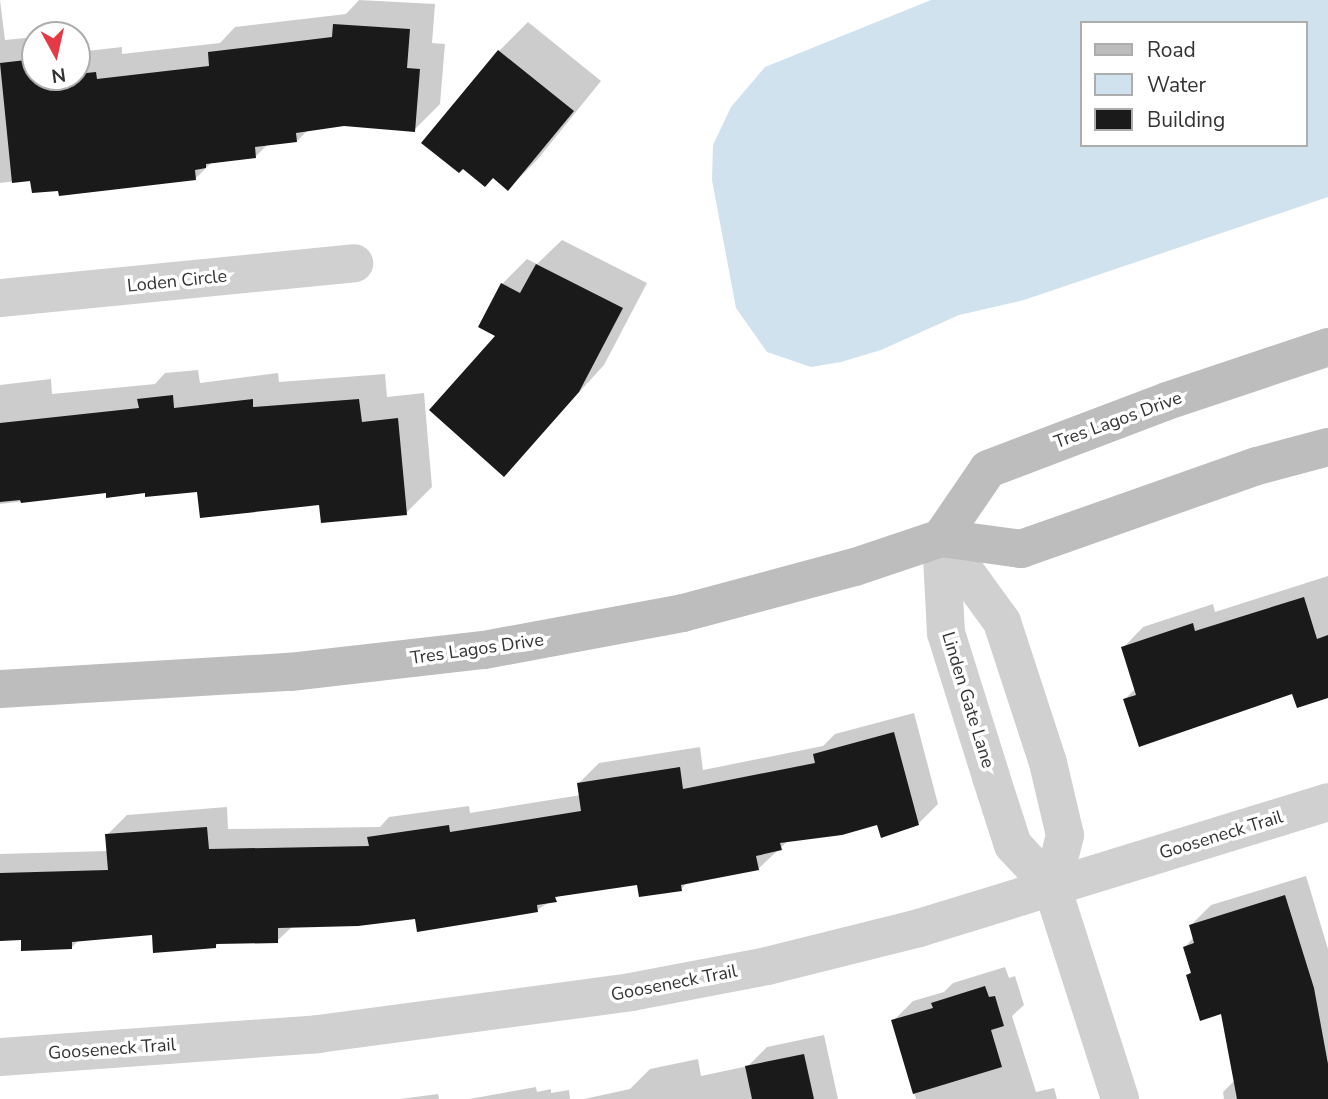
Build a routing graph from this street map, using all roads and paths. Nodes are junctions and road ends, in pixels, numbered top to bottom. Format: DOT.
graph roads {
  1 [pos="355,263"];
  2 [pos="0,298"];
  3 [pos="1328,347"];
  4 [pos="1328,447"];
  5 [pos="941,538"];
  6 [pos="0,689"];
  7 [pos="1328,802"];
  8 [pos="1052,887"];
  9 [pos="0,1056"];
  10 [pos="1120,1099"];
  1 -- 2 [label="street, Loden Circle"];
  3 -- 5 [label="street, Tres Lagos Drive"];
  4 -- 5 [label="street, Tres Lagos Drive"];
  5 -- 6 [label="street, Tres Lagos Drive"];
  5 -- 8 [label="street, Linden Gate Lane"];
  5 -- 8 [label="street"];
  7 -- 8 [label="street, Gooseneck Trail"];
  8 -- 9 [label="street, Gooseneck Trail"];
  8 -- 10 [label="street, Linden Gate Lane"];
}
